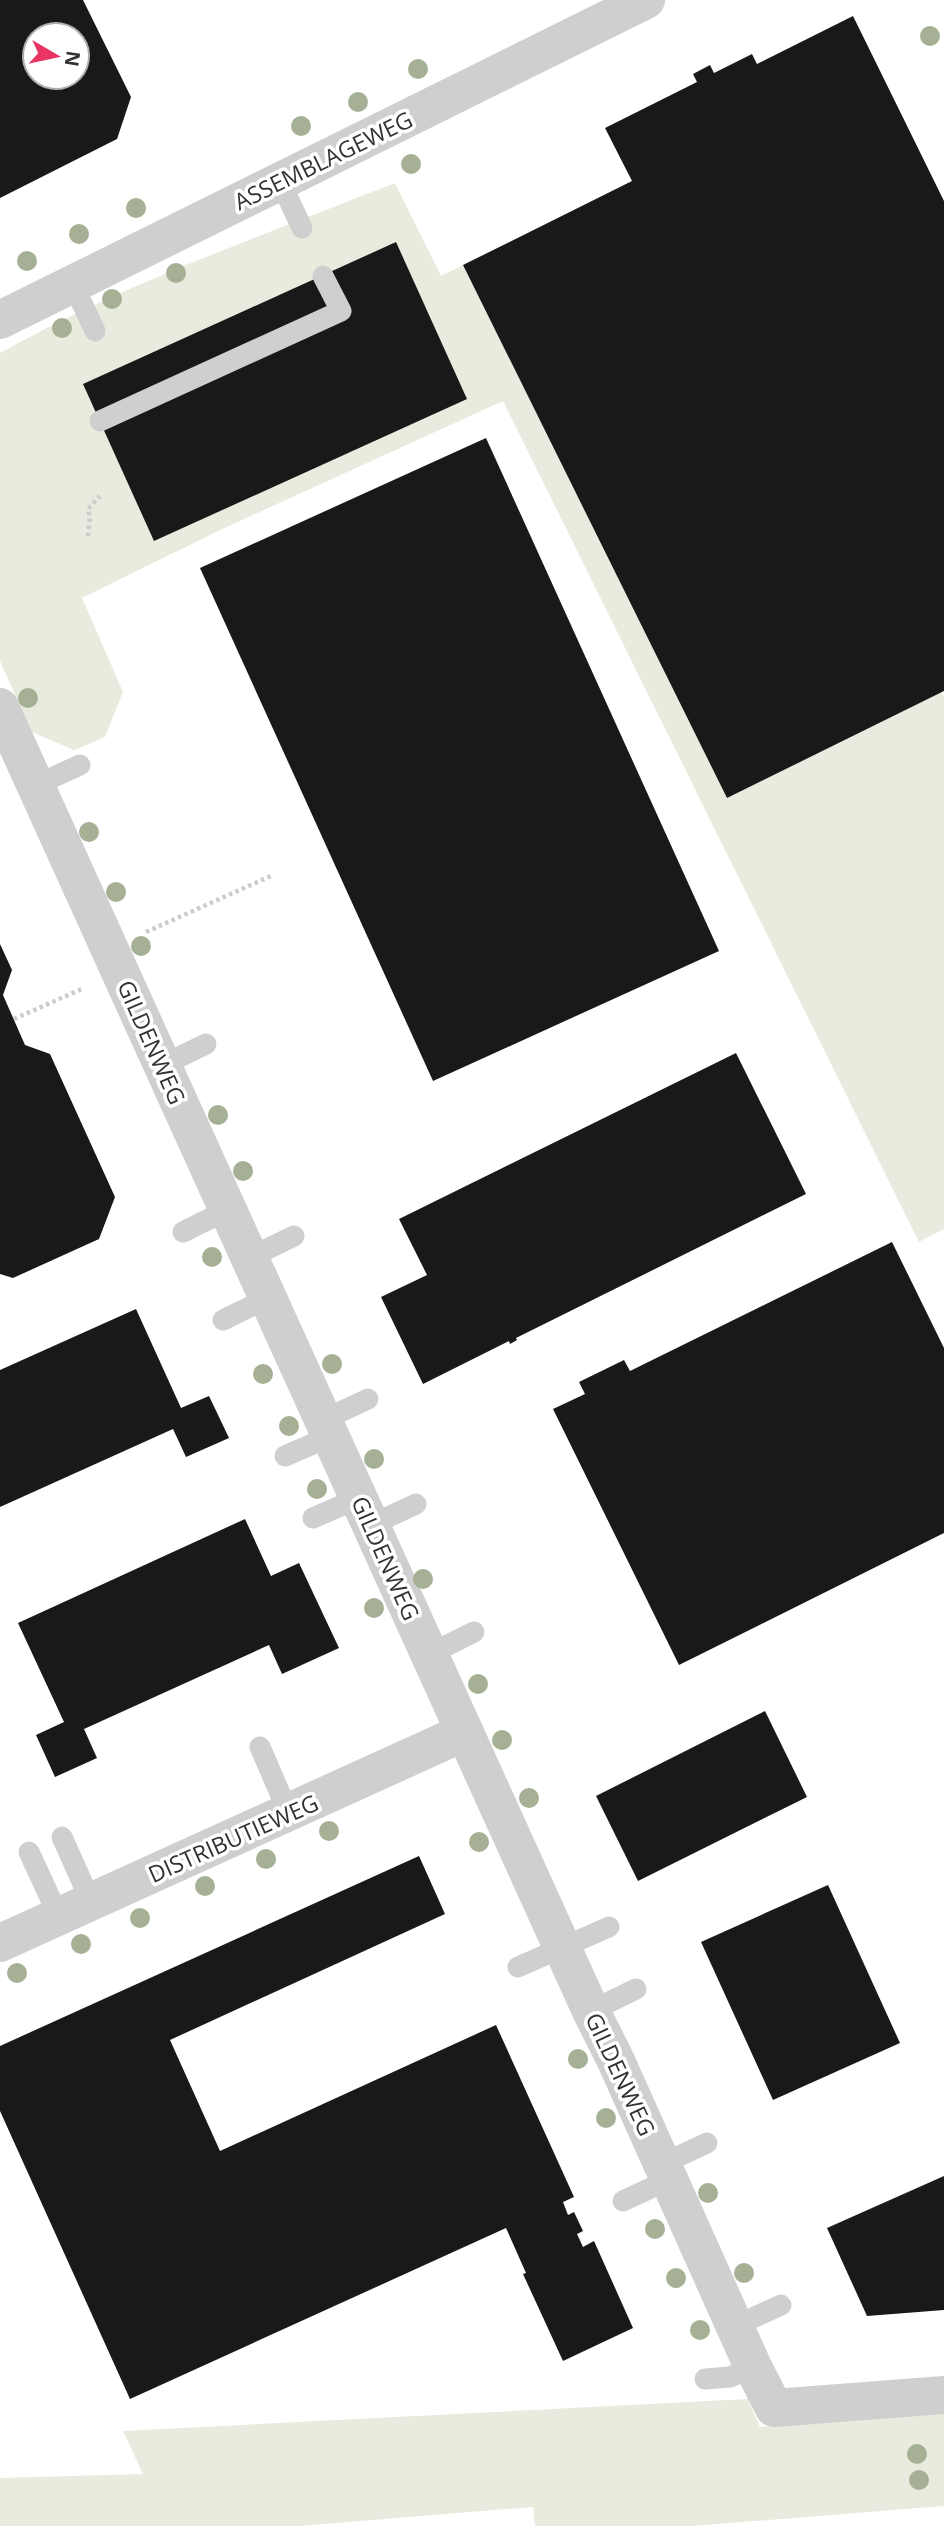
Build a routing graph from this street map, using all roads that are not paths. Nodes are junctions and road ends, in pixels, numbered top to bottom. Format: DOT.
graph roads {
  1 [pos="646,0"];
  2 [pos="279,181"];
  3 [pos="302,228"];
  4 [pos="324,276"];
  5 [pos="73,284"];
  6 [pos="0,320"];
  7 [pos="95,331"];
  8 [pos="100,421"];
  9 [pos="4,724"];
  10 [pos="80,765"];
  11 [pos="36,785"];
  12 [pos="206,1044"];
  13 [pos="163,1065"];
  14 [pos="228,1210"];
  15 [pos="183,1232"];
  16 [pos="294,1236"];
  17 [pos="249,1258"];
  18 [pos="268,1298"];
  19 [pos="223,1320"];
  20 [pos="368,1399"];
  21 [pos="327,1428"];
  22 [pos="285,1456"];
  23 [pos="416,1504"];
  24 [pos="365,1512"];
  25 [pos="313,1518"];
  26 [pos="474,1632"];
  27 [pos="430,1654"];
  28 [pos="465,1732"];
  29 [pos="260,1747"];
  30 [pos="288,1812"];
  31 [pos="62,1837"];
  32 [pos="29,1852"];
  33 [pos="75,1909"];
  34 [pos="609,1927"];
  35 [pos="0,1943"];
  36 [pos="563,1949"];
  37 [pos="518,1968"];
  38 [pos="636,1989"];
  39 [pos="591,2011"];
  40 [pos="707,2143"];
  41 [pos="666,2171"];
  42 [pos="623,2200"];
  43 [pos="781,2305"];
  44 [pos="735,2326"];
  45 [pos="754,2367"];
  46 [pos="705,2379"];
  47 [pos="944,2395"];
  1 -- 2 [label="street, ASSEMBLAGEWEG"];
  2 -- 3 [label="lane"];
  2 -- 5 [label="street, ASSEMBLAGEWEG"];
  4 -- 8 [label="lane"];
  5 -- 6 [label="street, ASSEMBLAGEWEG"];
  5 -- 7 [label="lane"];
  9 -- 11 [label="street, GILDENWEG"];
  10 -- 11 [label="lane"];
  11 -- 13 [label="street, GILDENWEG"];
  12 -- 13 [label="lane"];
  13 -- 14 [label="street, GILDENWEG"];
  14 -- 15 [label="lane"];
  14 -- 17 [label="street, GILDENWEG"];
  16 -- 17 [label="lane"];
  17 -- 18 [label="street, GILDENWEG"];
  18 -- 19 [label="lane"];
  18 -- 21 [label="street, GILDENWEG"];
  20 -- 21 [label="lane"];
  21 -- 22 [label="lane"];
  21 -- 24 [label="street, GILDENWEG"];
  23 -- 24 [label="lane"];
  24 -- 25 [label="lane"];
  24 -- 27 [label="street, GILDENWEG"];
  26 -- 27 [label="lane"];
  27 -- 28 [label="street, GILDENWEG"];
  28 -- 30 [label="street, DISTRIBUTIEWEG"];
  28 -- 36 [label="street, GILDENWEG"];
  29 -- 30 [label="lane"];
  30 -- 33 [label="street, DISTRIBUTIEWEG"];
  31 -- 33 [label="lane"];
  32 -- 33 [label="lane"];
  33 -- 35 [label="street, DISTRIBUTIEWEG"];
  34 -- 36 [label="lane"];
  36 -- 37 [label="lane"];
  36 -- 39 [label="street, GILDENWEG"];
  38 -- 39 [label="lane"];
  39 -- 41 [label="street, GILDENWEG"];
  40 -- 41 [label="lane"];
  41 -- 42 [label="lane"];
  41 -- 44 [label="street, GILDENWEG"];
  43 -- 44 [label="lane"];
  44 -- 45 [label="street, GILDENWEG"];
  45 -- 46 [label="lane"];
  45 -- 47 [label="street, GILDENWEG"];
}
